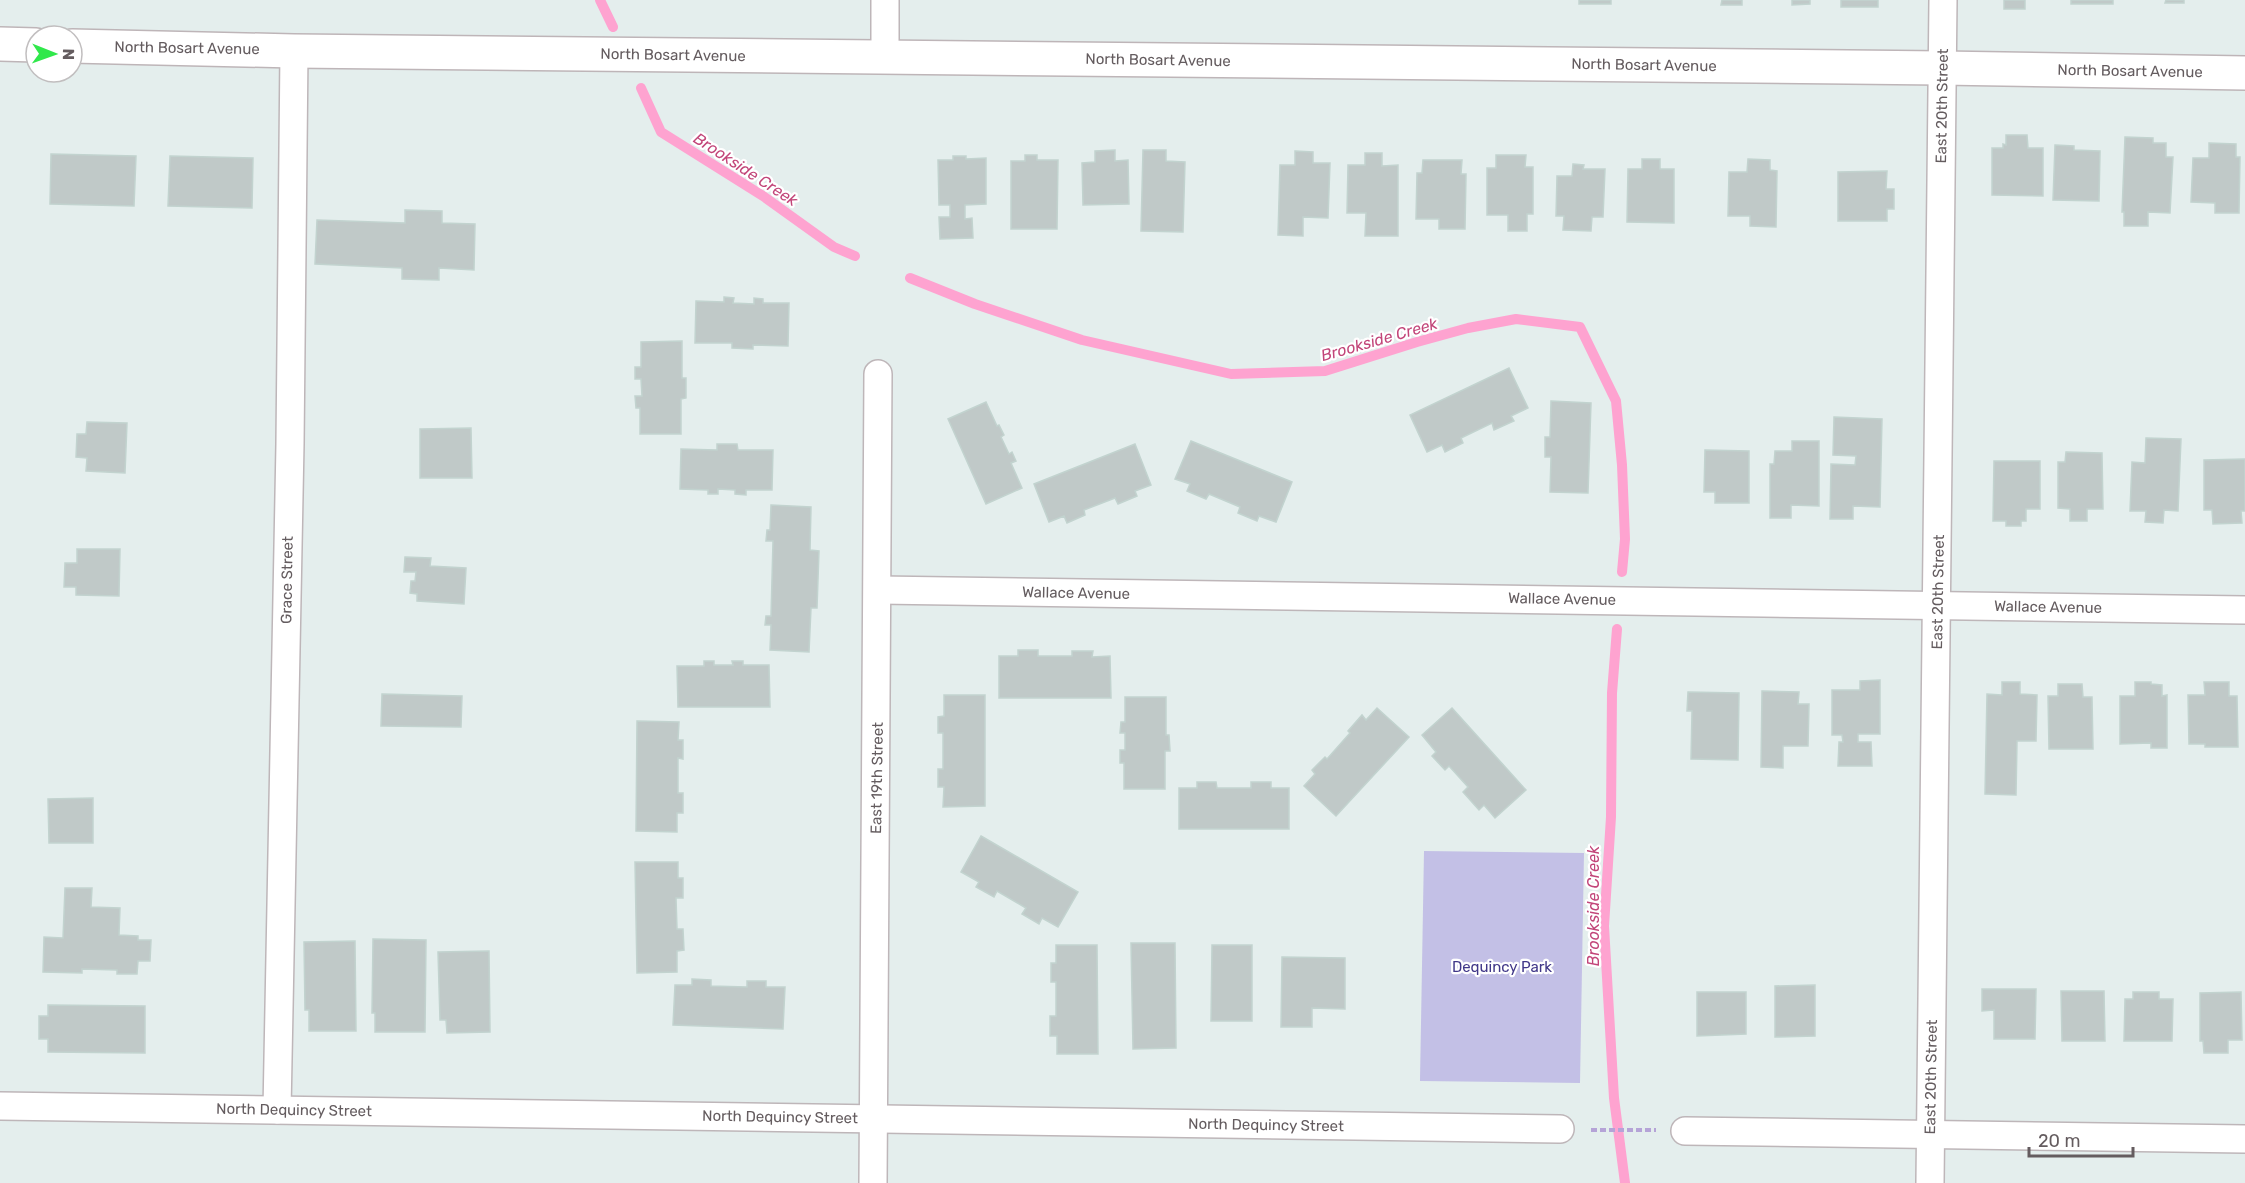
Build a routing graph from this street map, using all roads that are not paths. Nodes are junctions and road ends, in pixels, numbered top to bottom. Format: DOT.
graph roads {
  1 [pos="885,0"];
  2 [pos="1943,0"];
  3 [pos="0,44"];
  4 [pos="24,45"];
  5 [pos="84,46"];
  6 [pos="294,51"];
  7 [pos="885,57"];
  8 [pos="1942,68"];
  9 [pos="2245,73"];
  10 [pos="878,374"];
  11 [pos="879,590"];
  12 [pos="1938,605"];
  13 [pos="2245,610"];
  14 [pos="0,1106"];
  15 [pos="277,1110"];
  16 [pos="874,1119"];
  17 [pos="1560,1129"];
  18 [pos="1684,1131"];
  19 [pos="1931,1134"];
  20 [pos="2245,1139"];
  21 [pos="873,1183"];
  22 [pos="1930,1183"];
  1 -- 7 [label="street"];
  2 -- 8 [label="street, East 20th Street"];
  3 -- 4 [label="street"];
  5 -- 6 [label="street, North Bosart Avenue"];
  6 -- 7 [label="street, North Bosart Avenue"];
  6 -- 15 [label="street, Grace Street"];
  7 -- 8 [label="street, North Bosart Avenue"];
  8 -- 9 [label="street, North Bosart Avenue"];
  8 -- 12 [label="street, East 20th Street"];
  10 -- 11 [label="street, East 19th Street"];
  11 -- 12 [label="street, Wallace Avenue"];
  11 -- 16 [label="street, East 19th Street"];
  12 -- 13 [label="street, Wallace Avenue"];
  12 -- 19 [label="street, East 20th Street"];
  14 -- 15 [label="street, North Dequincy Street"];
  15 -- 16 [label="street, North Dequincy Street"];
  16 -- 17 [label="street, North Dequincy Street"];
  16 -- 21 [label="street, East 19th Street"];
  18 -- 19 [label="street"];
  19 -- 20 [label="street"];
  19 -- 22 [label="street, East 20th Street"];
}
